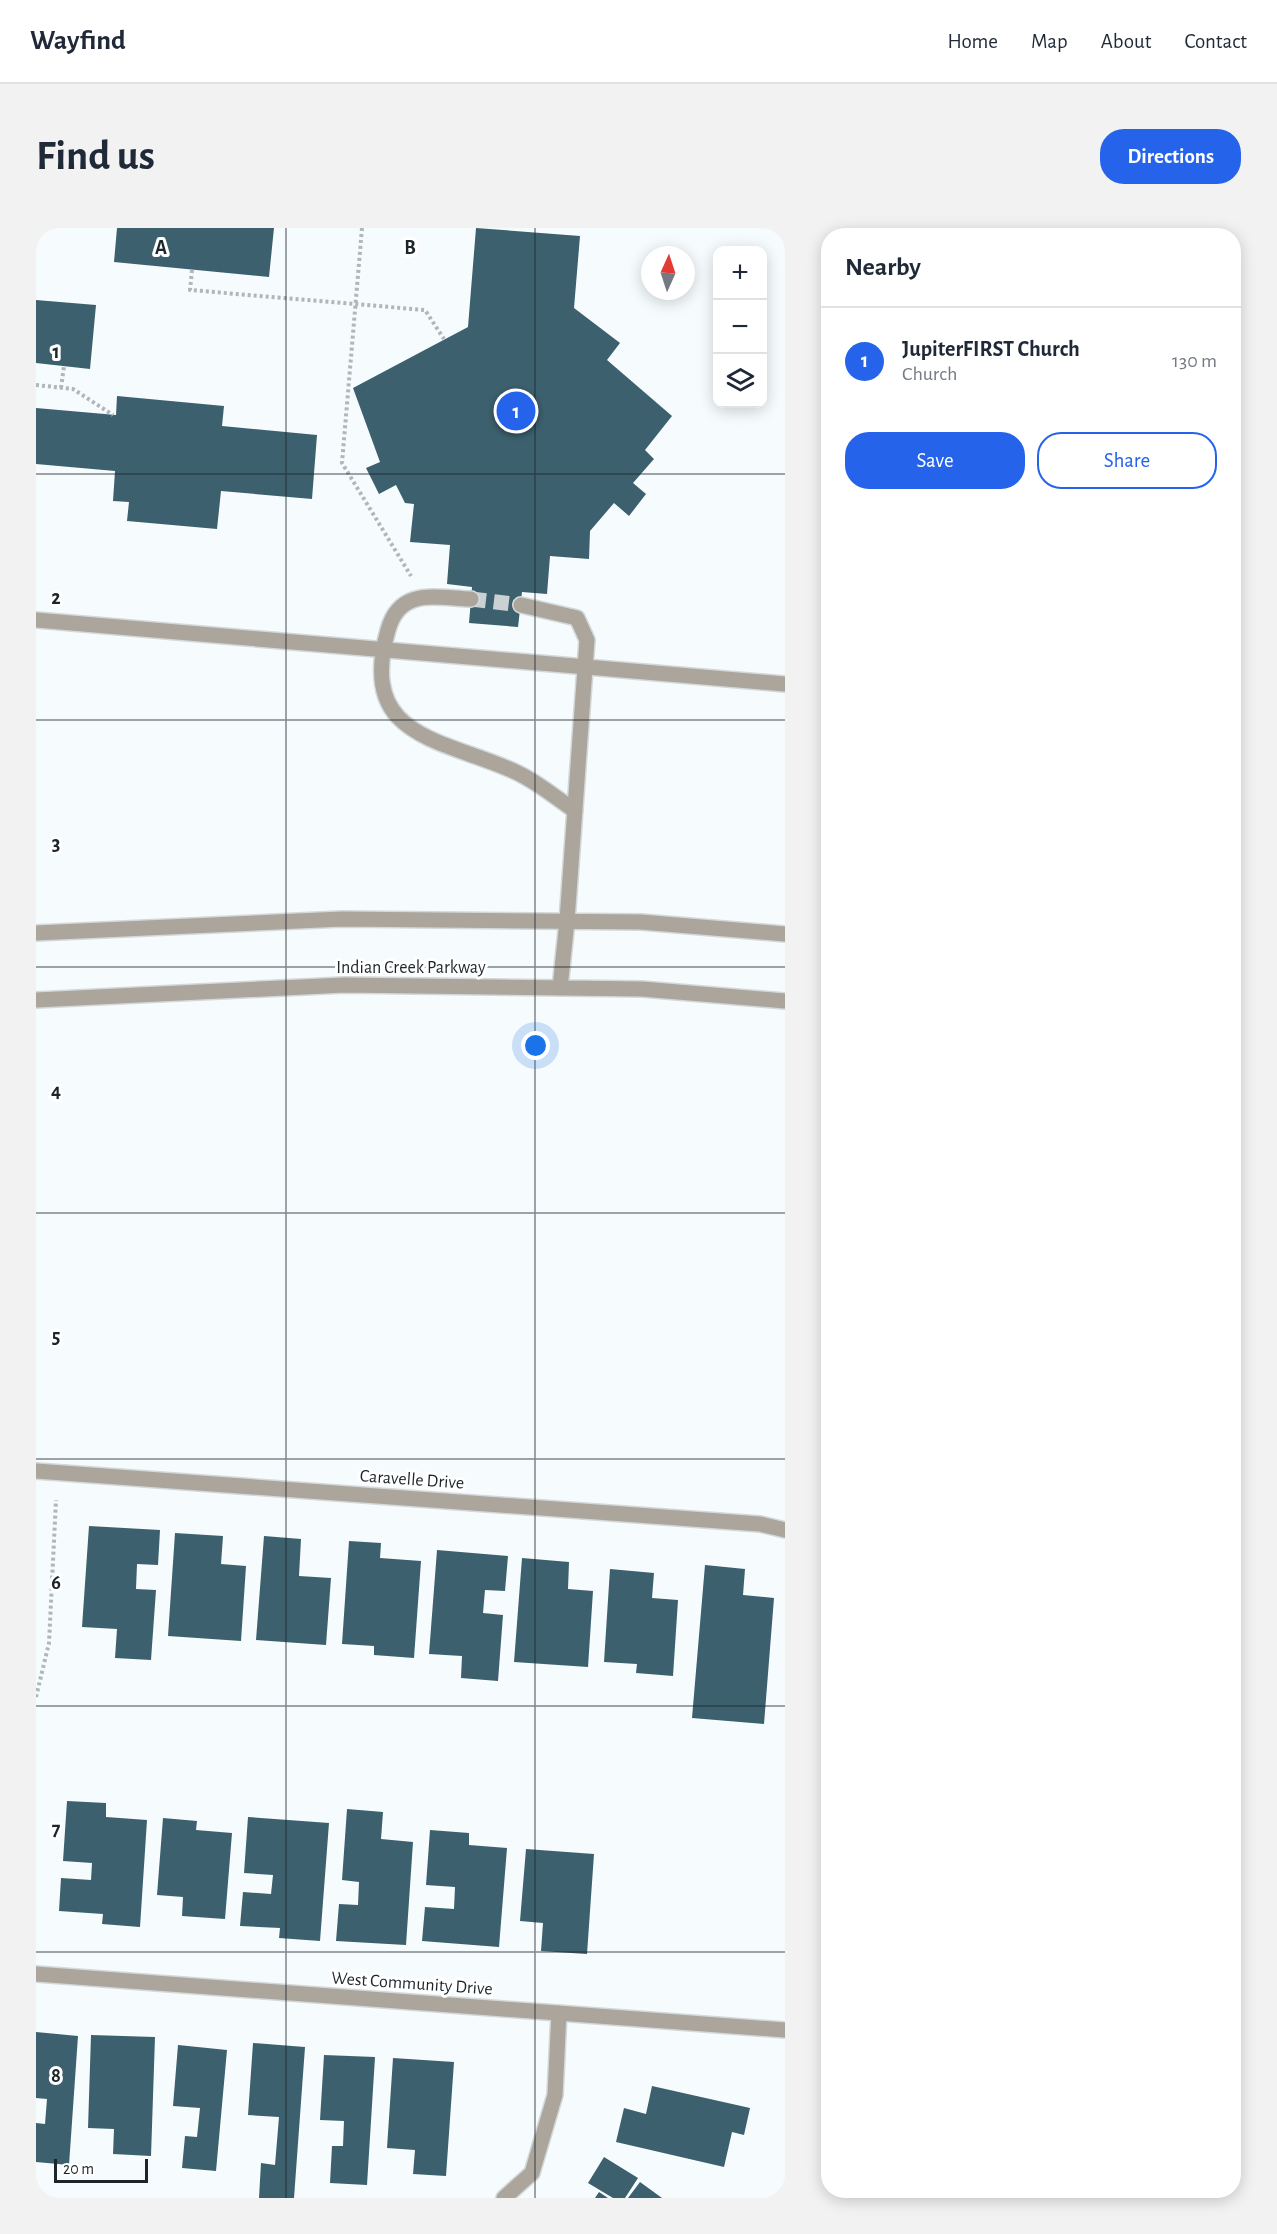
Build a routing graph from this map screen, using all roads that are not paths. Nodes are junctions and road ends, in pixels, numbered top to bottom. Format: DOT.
graph roads {
  1 [pos="471,599"];
  2 [pos="521,605"];
  3 [pos="36,620"];
  4 [pos="382,651"];
  5 [pos="585,668"];
  6 [pos="785,684"];
  7 [pos="575,811"];
  8 [pos="567,921"];
  9 [pos="36,933"];
  10 [pos="785,934"];
  11 [pos="560,988"];
  12 [pos="36,1000"];
  13 [pos="785,1002"];
  14 [pos="36,1471"];
  15 [pos="785,1530"];
  16 [pos="36,1974"];
  17 [pos="559,2013"];
  18 [pos="785,2030"];
  19 [pos="504,2198"];
  1 -- 4 [label="street"];
  2 -- 5 [label="street"];
  3 -- 4 [label="street"];
  4 -- 5 [label="street"];
  4 -- 7 [label="street"];
  5 -- 6 [label="street"];
  5 -- 7 [label="street"];
  7 -- 8 [label="street"];
  8 -- 9 [label="street"];
  8 -- 10 [label="street"];
  8 -- 11 [label="street"];
  11 -- 12 [label="street, Indian Creek Parkway"];
  11 -- 13 [label="street, Indian Creek Parkway"];
  14 -- 15 [label="street, Caravelle Drive"];
  16 -- 17 [label="street, West Community Drive"];
  17 -- 18 [label="street, West Community Drive"];
  17 -- 19 [label="street"];
}
